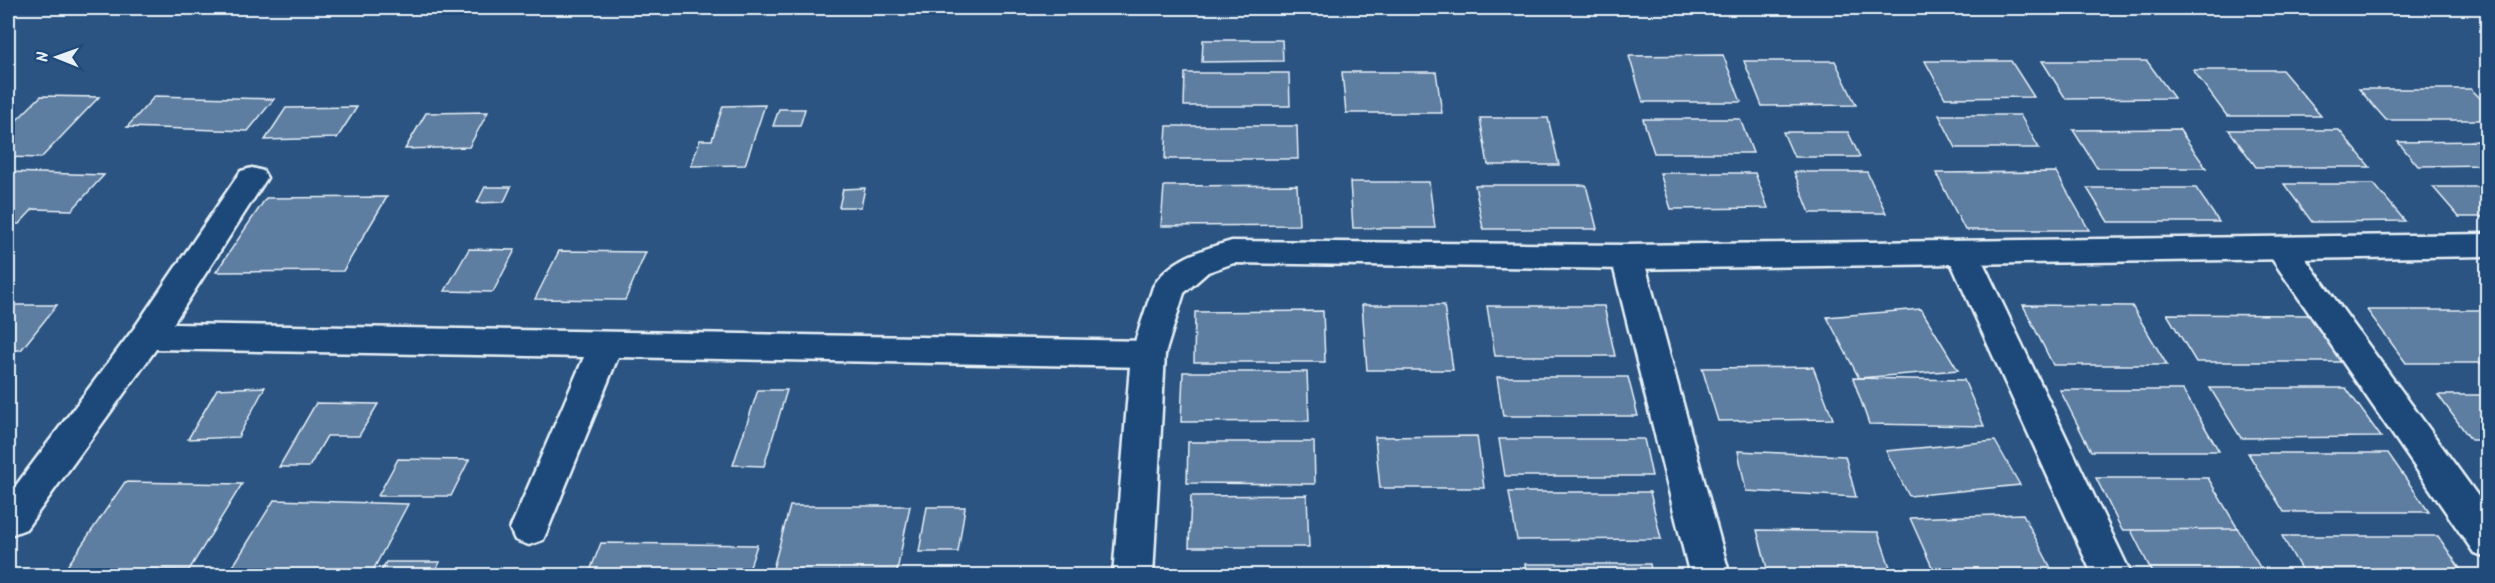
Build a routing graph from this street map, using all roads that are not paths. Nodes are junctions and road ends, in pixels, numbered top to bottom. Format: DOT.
graph roads {
  1 [pos="252,178"];
  2 [pos="2487,245"];
  3 [pos="2281,248"];
  4 [pos="1962,252"];
  5 [pos="1627,257"];
  6 [pos="147,336"];
  7 [pos="606,345"];
  8 [pos="1148,354"];
  9 [pos="13,518"];
  10 [pos="529,529"];
  11 [pos="2487,541"];
  12 [pos="1133,576"];
  13 [pos="1710,576"];
  14 [pos="2113,576"];
  1 -- 6 [label="street"];
  2 -- 3 [label="street"];
  3 -- 4 [label="street"];
  3 -- 11 [label="street"];
  4 -- 5 [label="street"];
  4 -- 14 [label="street"];
  5 -- 8 [label="street"];
  5 -- 13 [label="street"];
  6 -- 7 [label="street"];
  6 -- 9 [label="street"];
  7 -- 8 [label="street"];
  7 -- 10 [label="street"];
  8 -- 12 [label="street"];
}
